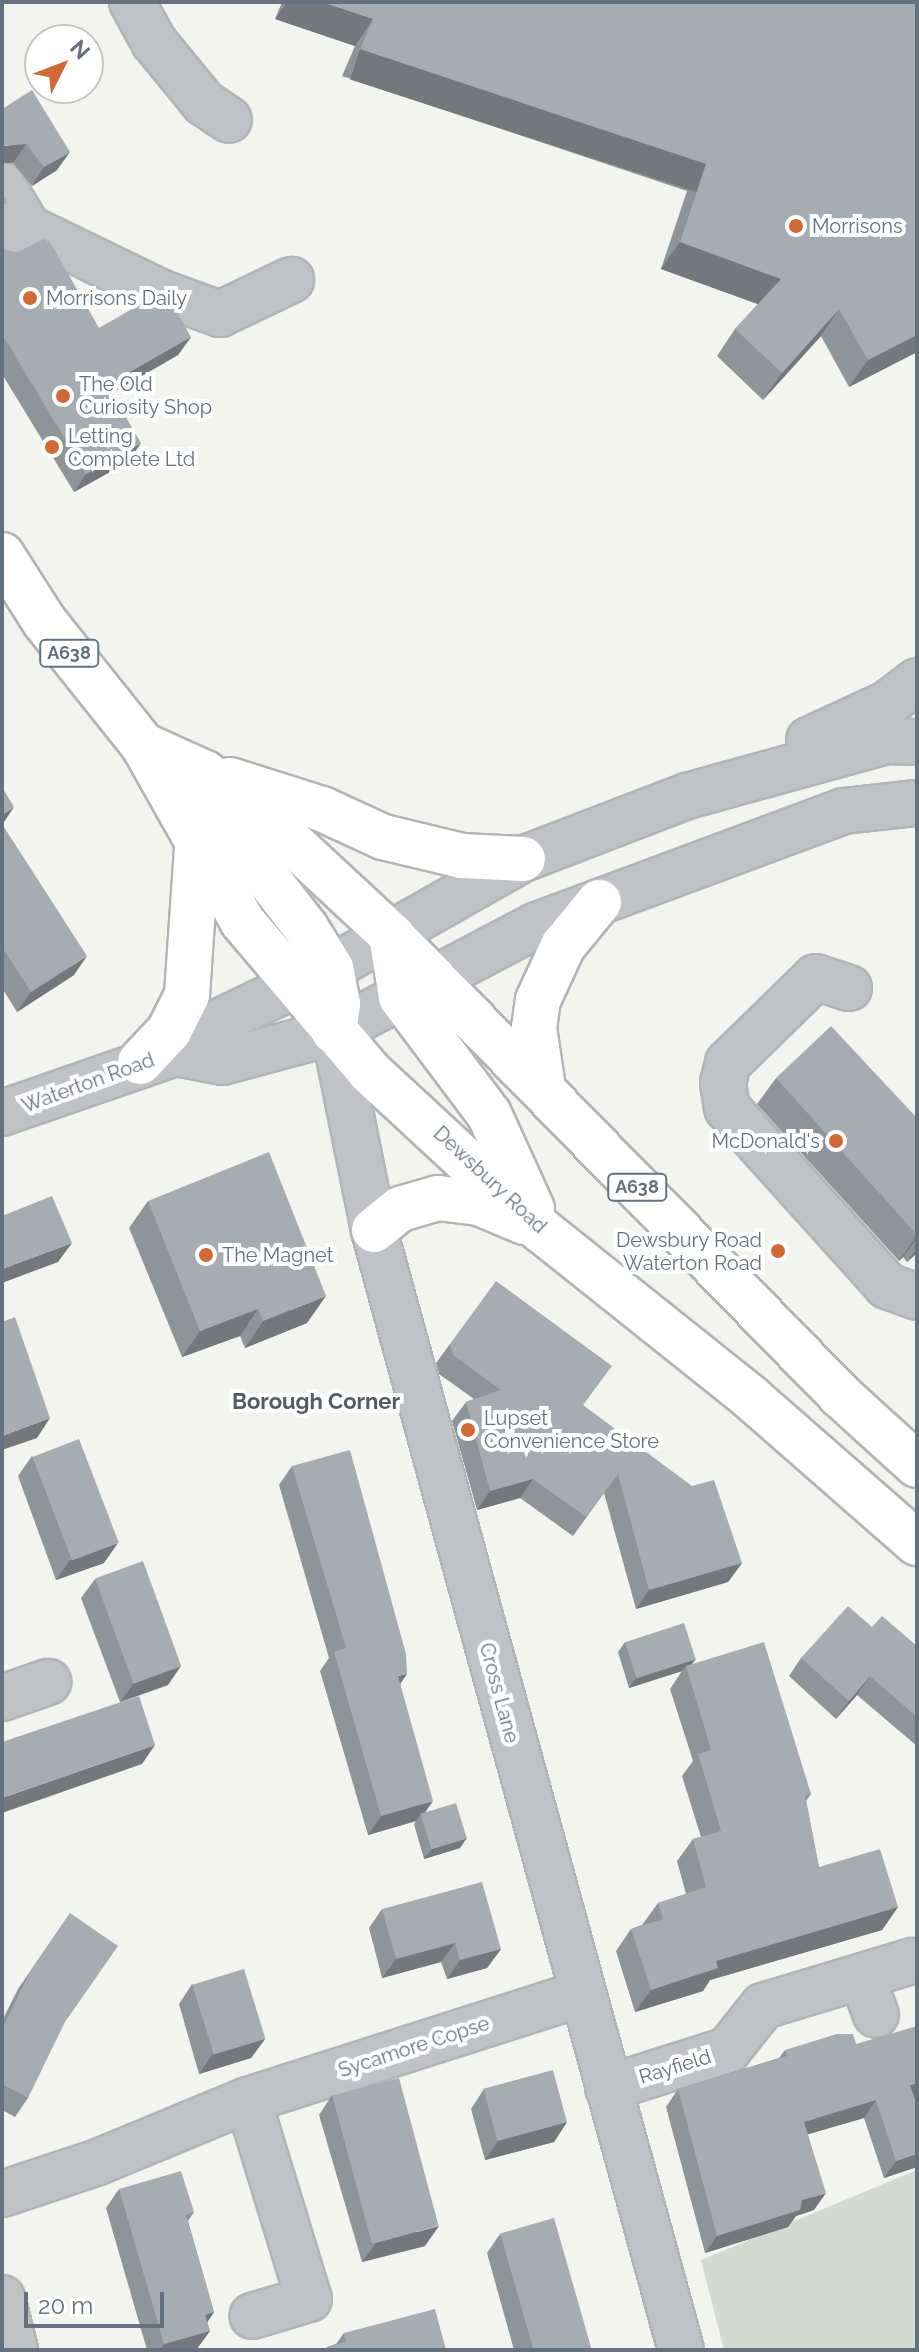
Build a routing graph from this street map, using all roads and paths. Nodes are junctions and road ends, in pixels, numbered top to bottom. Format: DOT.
graph roads {
  1 [pos="132,2"];
  2 [pos="229,120"];
  3 [pos="2,185"];
  4 [pos="15,237"];
  5 [pos="291,280"];
  6 [pos="2,555"];
  7 [pos="917,681"];
  8 [pos="917,742"];
  9 [pos="143,745"];
  10 [pos="205,773"];
  11 [pos="687,796"];
  12 [pos="917,803"];
  13 [pos="197,847"];
  14 [pos="523,859"];
  15 [pos="599,902"];
  16 [pos="391,935"];
  17 [pos="312,976"];
  18 [pos="418,988"];
  19 [pos="849,988"];
  20 [pos="334,1032"];
  21 [pos="158,1058"];
  22 [pos="543,1088"];
  23 [pos="2,1113"];
  24 [pos="374,1230"];
  25 [pos="541,1230"];
  26 [pos="917,1297"];
  27 [pos="917,1465"];
  28 [pos="917,1543"];
  29 [pos="48,1682"];
  30 [pos="2,1698"];
  31 [pos="912,1961"];
  32 [pos="581,1994"];
  33 [pos="608,2088"];
  34 [pos="248,2100"];
  35 [pos="2,2194"];
  36 [pos="2,2298"];
  37 [pos="252,2316"];
  38 [pos="15,2350"];
  39 [pos="681,2350"];
  1 -- 2 [label="street"];
  3 -- 4 [label="street"];
  4 -- 5 [label="street"];
  6 -- 9 [label="highway, A638"];
  7 -- 11 [label="street"];
  8 -- 11 [label="street"];
  9 -- 10 [label="highway, A638"];
  9 -- 13 [label="highway, A638"];
  10 -- 14 [label="highway"];
  10 -- 16 [label="highway, A638"];
  10 -- 17 [label="highway"];
  11 -- 14 [label="street, Waterton Road"];
  12 -- 15 [label="street, Waterton Road"];
  13 -- 17 [label="highway, A638"];
  13 -- 21 [label="highway"];
  14 -- 16 [label="street, Waterton Road"];
  15 -- 18 [label="street, Waterton Road"];
  15 -- 22 [label="highway"];
  16 -- 17 [label="street, Waterton Road"];
  16 -- 18 [label="highway"];
  17 -- 20 [label="highway"];
  17 -- 21 [label="street, Waterton Road"];
  18 -- 20 [label="street, Waterton Road"];
  18 -- 22 [label="highway, A638"];
  18 -- 25 [label="highway"];
  19 -- 26 [label="street"];
  20 -- 21 [label="street, Waterton Road"];
  20 -- 24 [label="street, Cross Lane"];
  20 -- 25 [label="highway, Dewsbury Road"];
  21 -- 23 [label="street, Waterton Road"];
  22 -- 27 [label="highway, A638"];
  24 -- 25 [label="highway"];
  24 -- 32 [label="street, Cross Lane"];
  25 -- 28 [label="highway, Dewsbury Road"];
  29 -- 30 [label="street"];
  31 -- 33 [label="street, Rayfield"];
  32 -- 33 [label="street, Cross Lane"];
  32 -- 34 [label="street, Sycamore Copse"];
  33 -- 39 [label="street, Cross Lane"];
  34 -- 35 [label="street, Sycamore Copse"];
  34 -- 37 [label="street"];
  36 -- 38 [label="street"];
}
